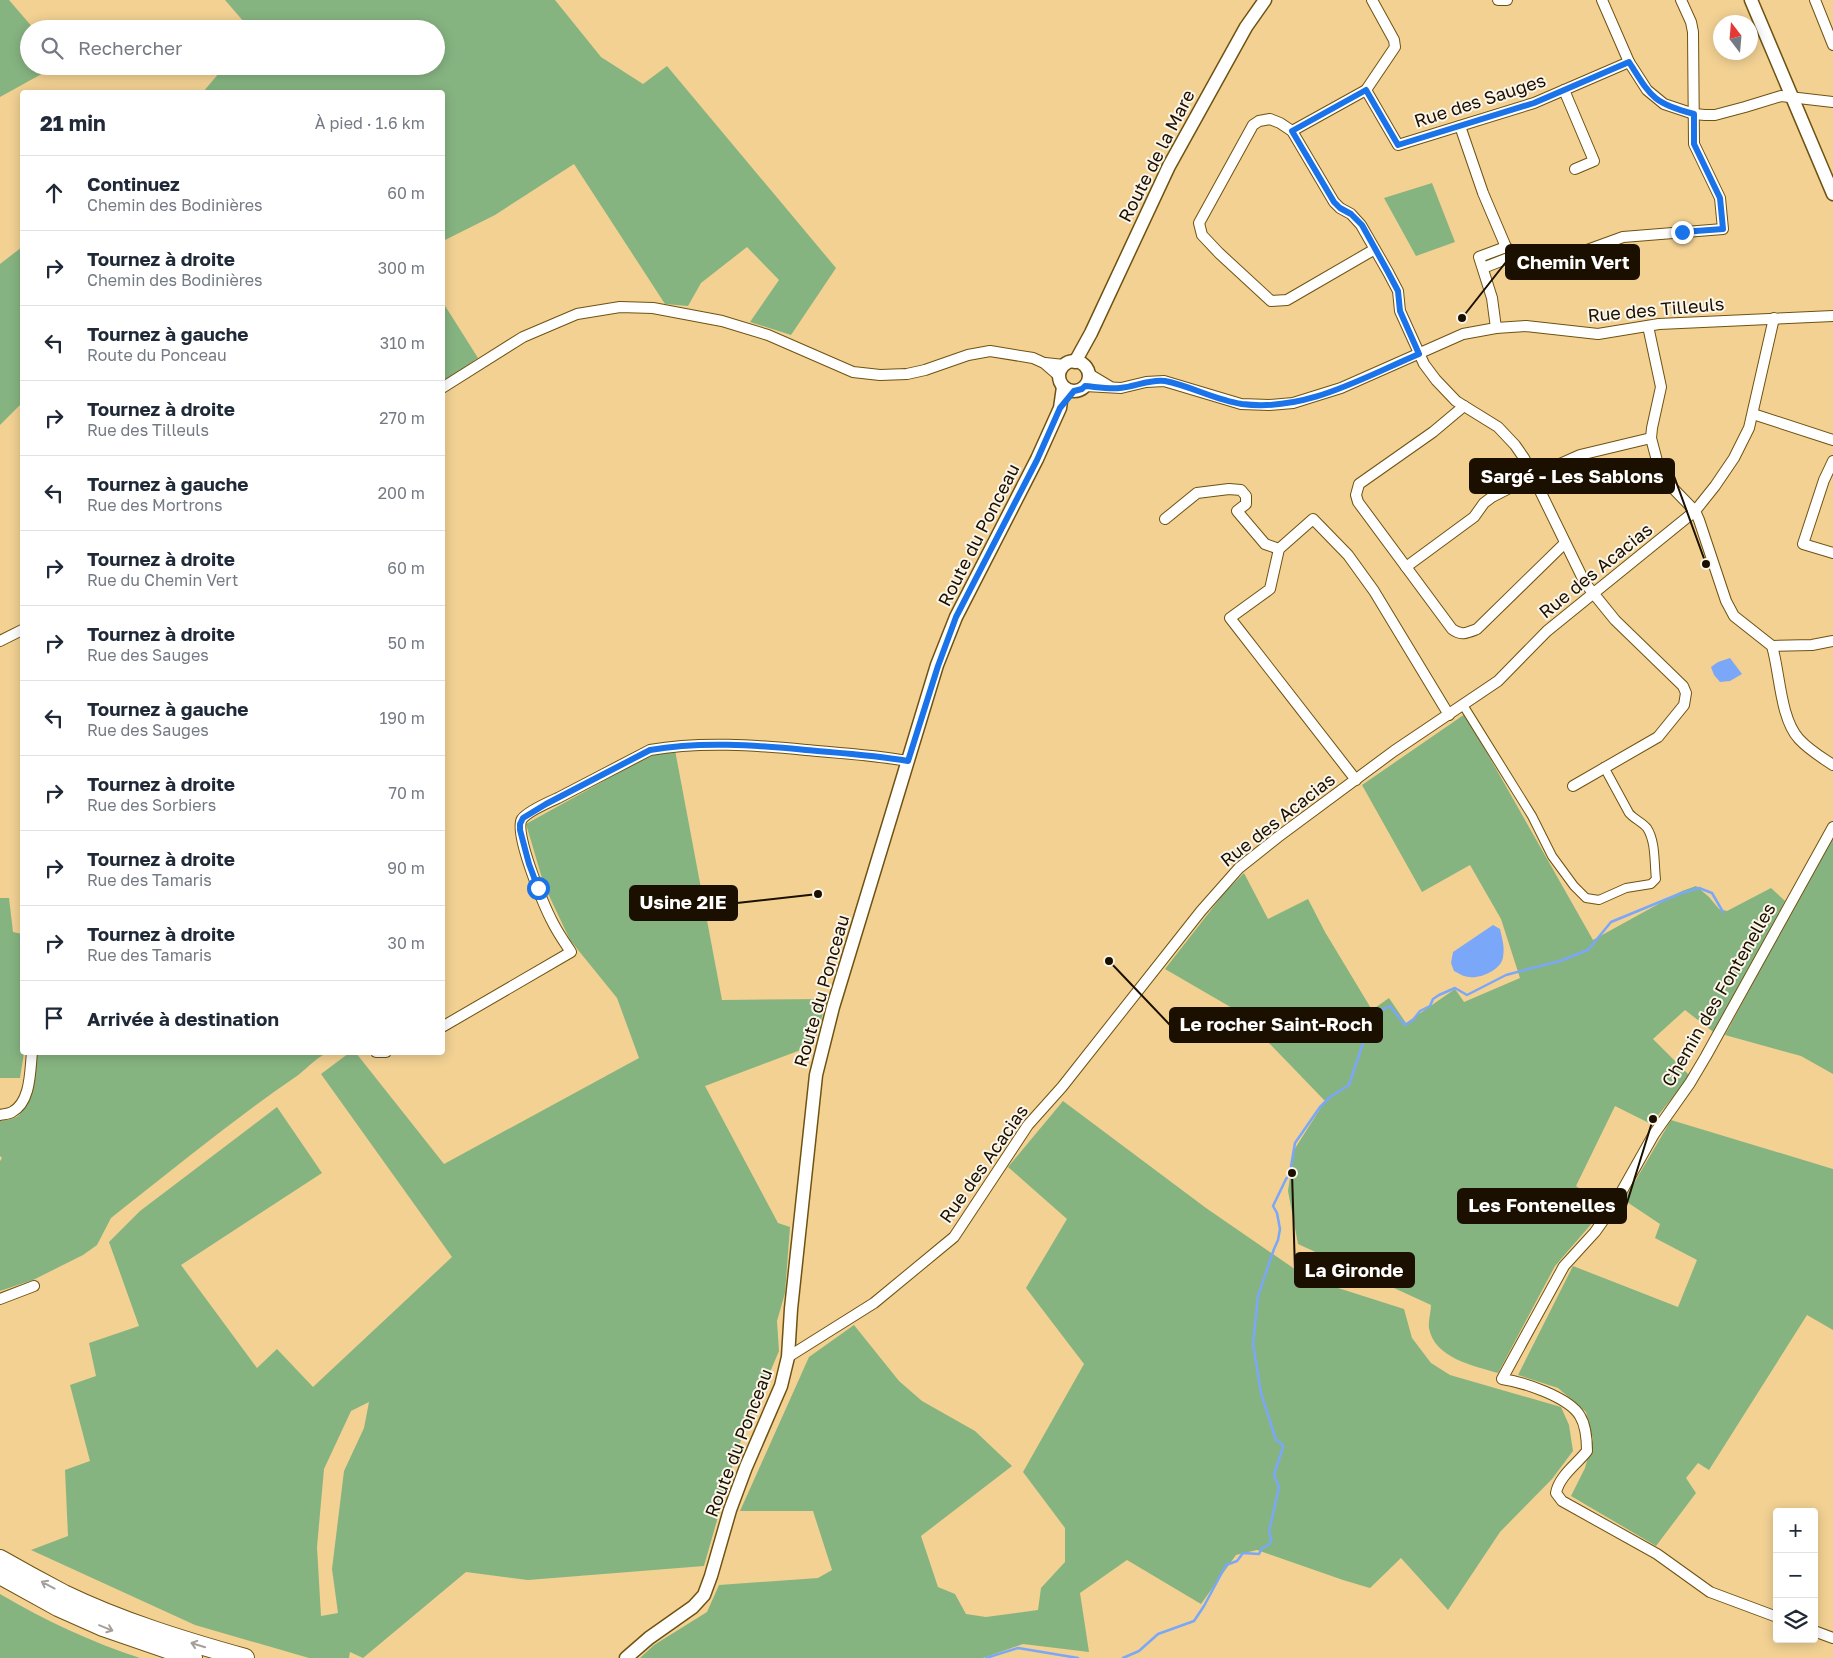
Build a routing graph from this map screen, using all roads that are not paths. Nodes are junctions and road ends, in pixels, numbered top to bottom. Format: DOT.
graph roads {
  1 [pos="1265,0"];
  2 [pos="1372,0"];
  3 [pos="1498,0"];
  4 [pos="1507,0"];
  5 [pos="1602,0"];
  6 [pos="1681,0"];
  7 [pos="1751,0"];
  8 [pos="1815,0"];
  9 [pos="1833,46"];
  10 [pos="1629,62"];
  11 [pos="1366,90"];
  12 [pos="1564,90"];
  13 [pos="1792,96"];
  14 [pos="1833,102"];
  15 [pos="1694,114"];
  16 [pos="1460,126"];
  17 [pos="1292,131"];
  18 [pos="1575,169"];
  19 [pos="1833,194"];
  20 [pos="1506,247"];
  21 [pos="1375,249"];
  22 [pos="1516,255"];
  23 [pos="1483,268"];
  24 [pos="1833,316"];
  25 [pos="1774,318"];
  26 [pos="1648,326"];
  27 [pos="1496,328"];
  28 [pos="1419,354"];
  29 [pos="1074,376"];
  30 [pos="445,386"];
  31 [pos="1464,406"];
  32 [pos="1753,414"];
  33 [pos="1651,438"];
  34 [pos="1833,440"];
  35 [pos="1833,461"];
  36 [pos="1533,476"];
  37 [pos="1694,511"];
  38 [pos="1165,519"];
  39 [pos="1565,543"];
  40 [pos="1279,549"];
  41 [pos="1833,553"];
  42 [pos="1406,567"];
  43 [pos="1592,593"];
  44 [pos="20,631"];
  45 [pos="0,640"];
  46 [pos="1833,641"];
  47 [pos="1772,646"];
  48 [pos="1463,705"];
  49 [pos="1449,715"];
  50 [pos="908,761"];
  51 [pos="1833,766"];
  52 [pos="1604,768"];
  53 [pos="1356,780"];
  54 [pos="1573,786"];
  55 [pos="1833,827"];
  56 [pos="445,1025"];
  57 [pos="32,1055"];
  58 [pos="0,1115"];
  59 [pos="34,1286"];
  60 [pos="0,1298"];
  61 [pos="788,1357"];
  62 [pos="0,1559"];
  63 [pos="0,1575"];
  64 [pos="1773,1616"];
  65 [pos="1818,1632"];
  66 [pos="1833,1638"];
  67 [pos="192,1658"];
  68 [pos="245,1658"];
  69 [pos="626,1658"];
  1 -- 29 [label="street, Route de la Mare"];
  2 -- 11 [label="street"];
  3 -- 4 [label="street"];
  5 -- 10 [label="street"];
  6 -- 15 [label="street"];
  7 -- 13 [label="street"];
  8 -- 9 [label="street"];
  10 -- 12 [label="street, Rue des Sauges"];
  10 -- 15 [label="street"];
  11 -- 16 [label="street, Rue des Sauges"];
  11 -- 17 [label="street"];
  12 -- 16 [label="street, Rue des Sauges"];
  12 -- 18 [label="street"];
  13 -- 14 [label="street"];
  13 -- 15 [label="street"];
  13 -- 19 [label="street"];
  15 -- 22 [label="street"];
  16 -- 20 [label="street"];
  17 -- 21 [label="street"];
  17 -- 21 [label="street"];
  20 -- 22 [label="street"];
  20 -- 23 [label="street"];
  21 -- 28 [label="street"];
  22 -- 23 [label="street"];
  23 -- 27 [label="street"];
  24 -- 25 [label="street, Rue des Tilleuls"];
  25 -- 26 [label="street, Rue des Tilleuls"];
  25 -- 32 [label="street, Rue des Acacias"];
  26 -- 27 [label="street, Rue des Tilleuls"];
  26 -- 33 [label="street"];
  27 -- 28 [label="street, Rue des Tilleuls"];
  28 -- 29 [label="street, Rue des Tilleuls"];
  28 -- 31 [label="street"];
  29 -- 30 [label="street, Rue des Tilleuls"];
  29 -- 50 [label="street, Route du Ponceau"];
  31 -- 36 [label="street"];
  31 -- 42 [label="street"];
  32 -- 34 [label="street"];
  32 -- 37 [label="street, Rue des Acacias"];
  33 -- 36 [label="street"];
  33 -- 37 [label="street"];
  35 -- 41 [label="street"];
  36 -- 39 [label="street"];
  36 -- 42 [label="street"];
  37 -- 43 [label="street, Rue des Acacias"];
  37 -- 47 [label="street"];
  38 -- 40 [label="street"];
  39 -- 42 [label="street"];
  39 -- 43 [label="street"];
  40 -- 49 [label="street"];
  40 -- 53 [label="street"];
  43 -- 48 [label="street, Rue des Acacias"];
  43 -- 52 [label="street"];
  44 -- 45 [label="street"];
  46 -- 47 [label="street"];
  47 -- 51 [label="street"];
  48 -- 49 [label="street, Rue des Acacias"];
  48 -- 52 [label="street"];
  49 -- 53 [label="street, Rue des Acacias"];
  50 -- 56 [label="street"];
  50 -- 61 [label="street, Route du Ponceau"];
  52 -- 54 [label="street"];
  53 -- 61 [label="street, Rue des Acacias"];
  55 -- 64 [label="street, Chemin des Fontenelles"];
  57 -- 58 [label="street"];
  59 -- 60 [label="street"];
  61 -- 69 [label="street, Route du Ponceau"];
  68 -- 62 [label="highway, one-way"];
  63 -- 67 [label="highway, one-way"];
  65 -- 66 [label="street"];
}
